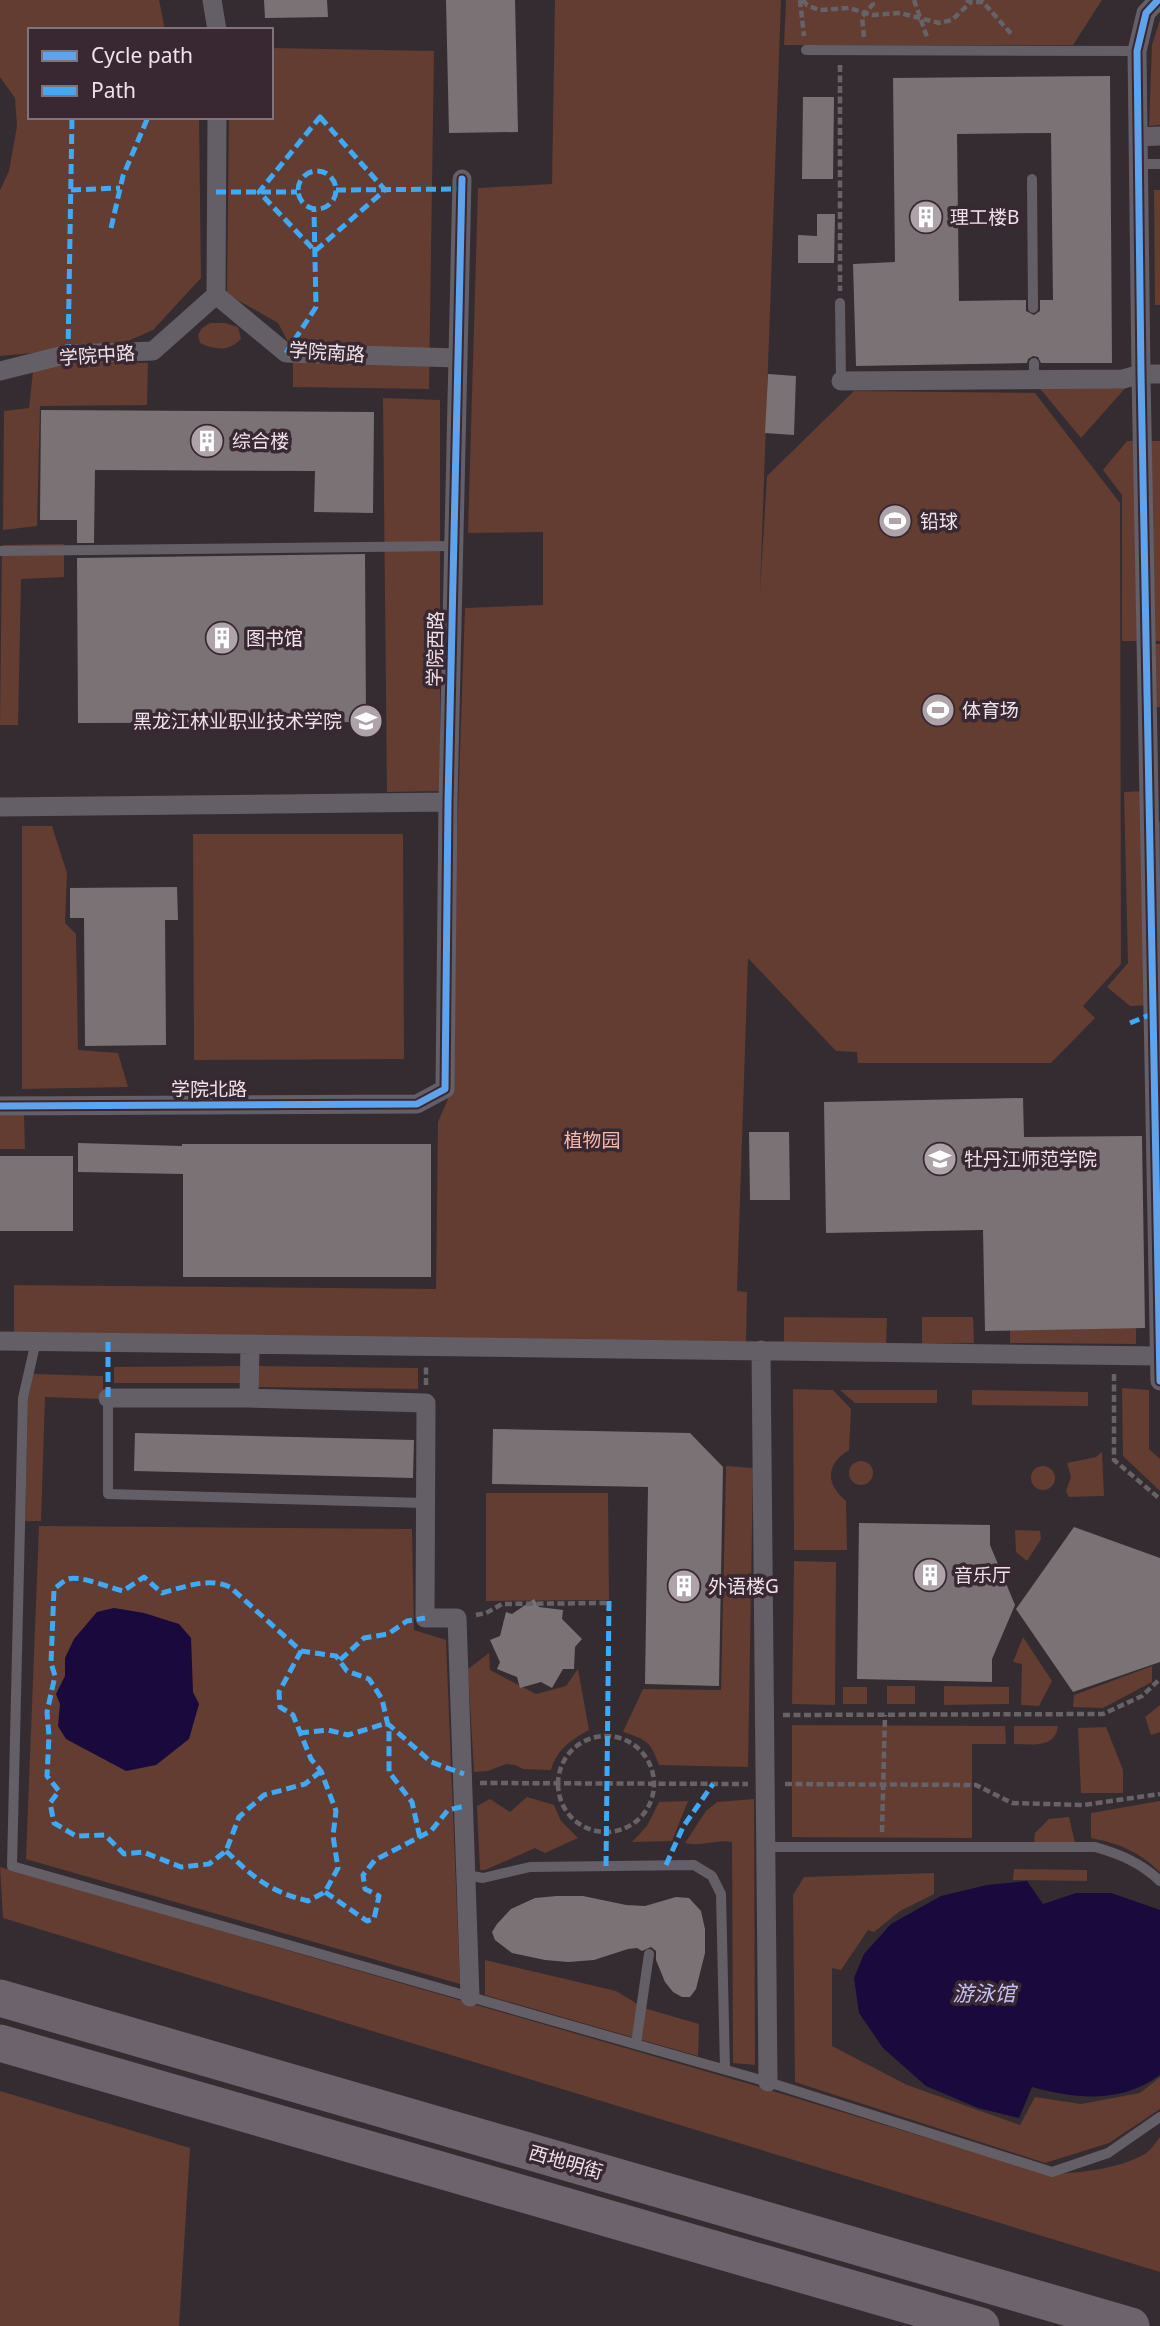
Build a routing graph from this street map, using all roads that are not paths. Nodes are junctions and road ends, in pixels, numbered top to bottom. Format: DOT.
graph roads {
  1 [pos="212,0"];
  2 [pos="1158,0"];
  3 [pos="217,28"];
  4 [pos="806,50"];
  5 [pos="1137,51"];
  6 [pos="217,119"];
  7 [pos="1160,136"];
  8 [pos="1138,137"];
  9 [pos="1139,164"];
  10 [pos="1160,164"];
  11 [pos="462,179"];
  12 [pos="1032,179"];
  13 [pos="216,295"];
  14 [pos="840,303"];
  15 [pos="1033,308"];
  16 [pos="458,358"];
  17 [pos="0,371"];
  18 [pos="1150,374"];
  19 [pos="841,381"];
  20 [pos="1152,437"];
  21 [pos="453,545"];
  22 [pos="0,551"];
  23 [pos="447,802"];
  24 [pos="0,807"];
  25 [pos="1156,1039"];
  26 [pos="417,1104"];
  27 [pos="0,1106"];
  28 [pos="0,1341"];
  29 [pos="36,1341"];
  30 [pos="250,1344"];
  31 [pos="761,1350"];
  32 [pos="1158,1356"];
  33 [pos="1160,1381"];
  34 [pos="108,1398"];
  35 [pos="249,1398"];
  36 [pos="425,1503"];
  37 [pos="766,1847"];
  38 [pos="467,1868"];
  39 [pos="1160,1881"];
  40 [pos="649,1954"];
  41 [pos="470,1997"];
  42 [pos="0,1998"];
  43 [pos="0,2043"];
  44 [pos="636,2044"];
  45 [pos="725,2070"];
  46 [pos="768,2082"];
  47 [pos="1160,2117"];
  48 [pos="981,2326"];
  49 [pos="1131,2326"];
  1 -- 3 [label="street"];
  2 -- 5 [label="street"];
  4 -- 5 [label="lane"];
  5 -- 8 [label="street"];
  6 -- 13 [label="street"];
  7 -- 8 [label="street"];
  8 -- 9 [label="street"];
  9 -- 10 [label="lane"];
  9 -- 18 [label="street"];
  11 -- 16 [label="street, 学院西路"];
  12 -- 15 [label="lane"];
  13 -- 16 [label="street, 学院南路"];
  13 -- 17 [label="street, 学院中路"];
  14 -- 19 [label="lane"];
  16 -- 21 [label="street, 学院西路"];
  18 -- 19 [label="street"];
  18 -- 20 [label="street"];
  20 -- 25 [label="street"];
  21 -- 22 [label="lane"];
  21 -- 23 [label="street, 学院西路"];
  23 -- 24 [label="street"];
  23 -- 26 [label="street, 学院西路"];
  25 -- 32 [label="street"];
  26 -- 27 [label="street, 学院北路"];
  28 -- 29 [label="street"];
  29 -- 30 [label="street"];
  29 -- 41 [label="lane"];
  30 -- 31 [label="street"];
  30 -- 35 [label="street"];
  31 -- 32 [label="street"];
  31 -- 37 [label="street"];
  32 -- 33 [label="street"];
  34 -- 35 [label="street"];
  34 -- 36 [label="lane"];
  35 -- 36 [label="street"];
  36 -- 38 [label="street"];
  37 -- 39 [label="lane"];
  37 -- 46 [label="street"];
  38 -- 41 [label="street"];
  38 -- 45 [label="lane"];
  40 -- 44 [label="lane"];
  41 -- 44 [label="lane"];
  42 -- 49 [label="highway, 西地明街"];
  43 -- 48 [label="highway"];
  44 -- 45 [label="lane"];
  45 -- 46 [label="lane"];
  46 -- 47 [label="lane"];
}
